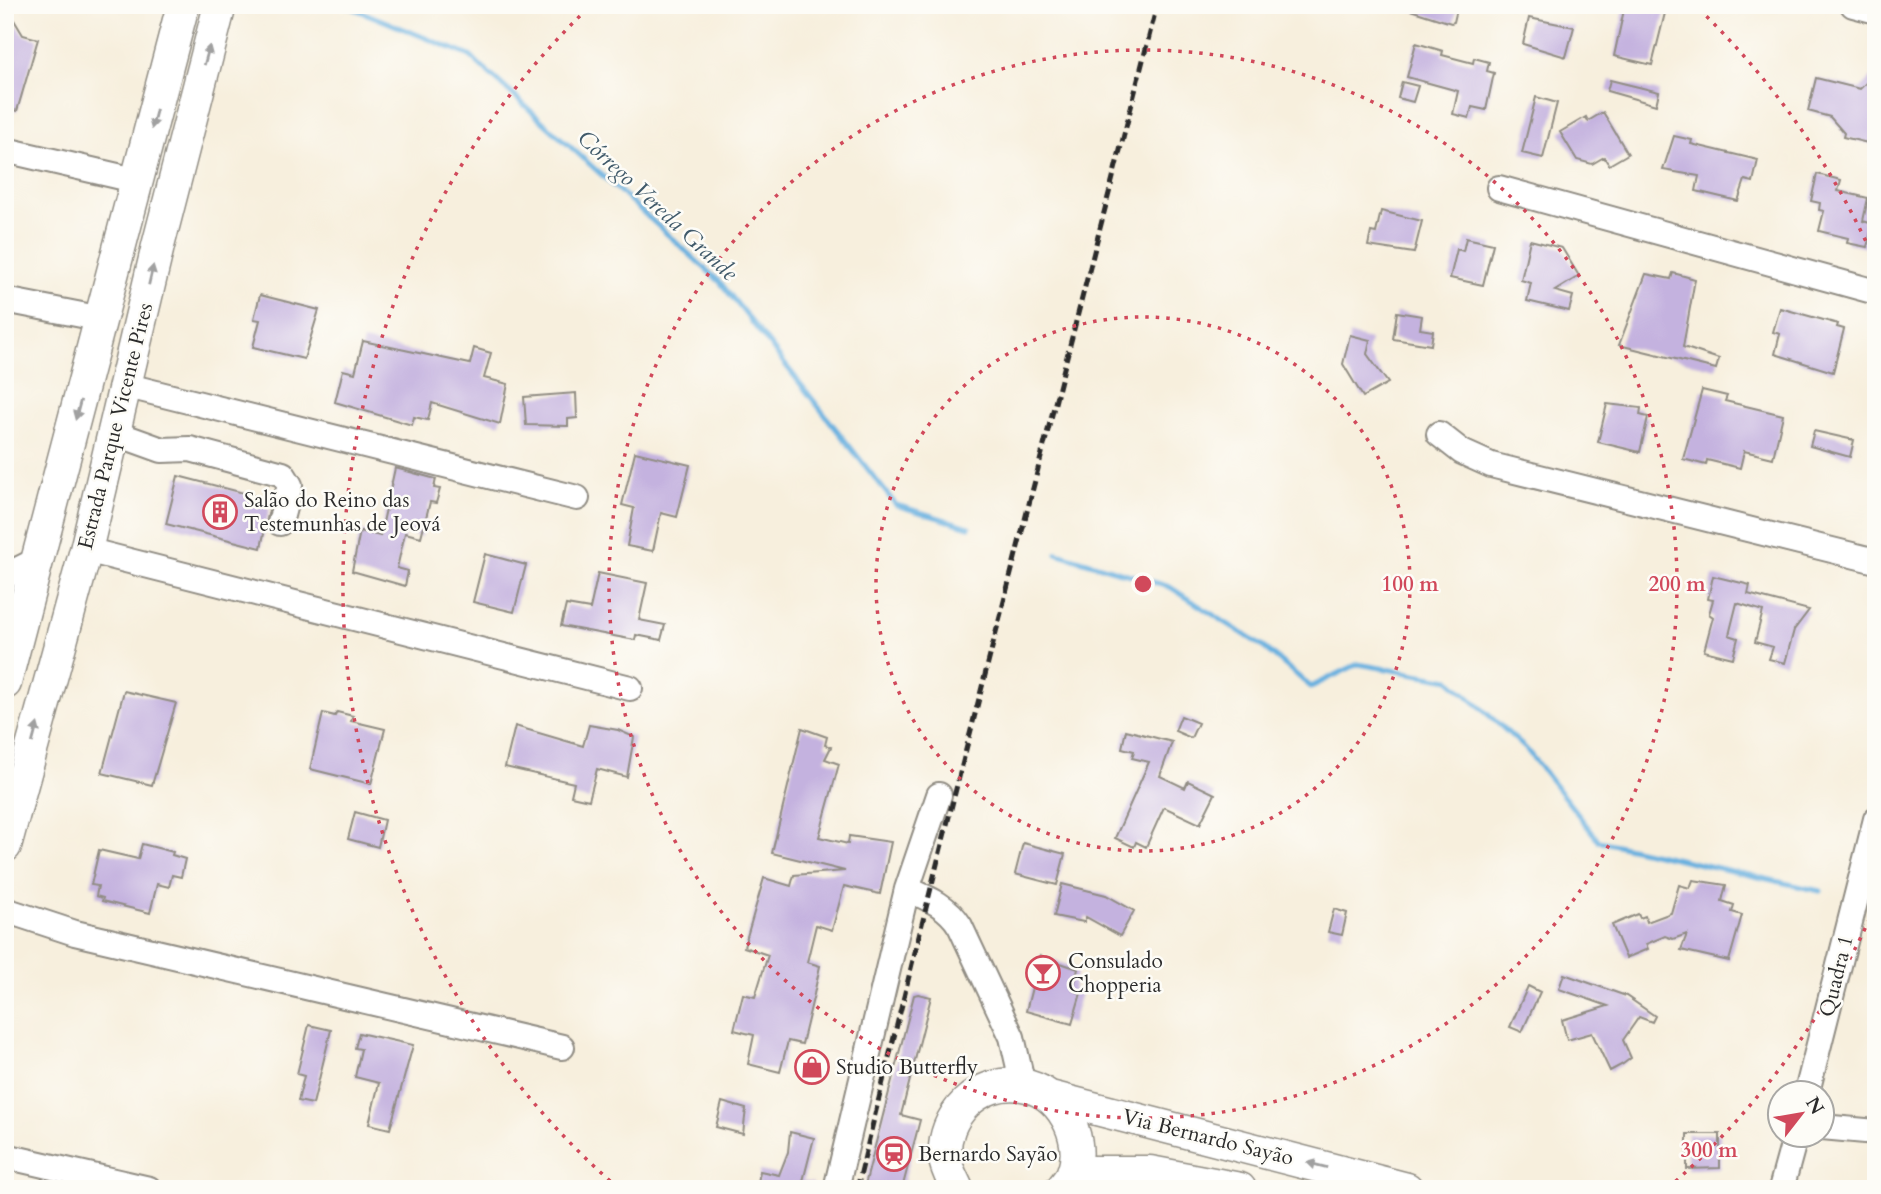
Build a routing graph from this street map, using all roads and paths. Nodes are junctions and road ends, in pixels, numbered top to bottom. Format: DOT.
graph roads {
  1 [pos="183,5"];
  2 [pos="220,5"];
  3 [pos="1853,5"];
  4 [pos="1876,11"];
  5 [pos="5,150"];
  6 [pos="138,181"];
  7 [pos="1499,188"];
  8 [pos="116,270"];
  9 [pos="1876,292"];
  10 [pos="5,300"];
  11 [pos="102,319"];
  12 [pos="139,327"];
  13 [pos="90,369"];
  14 [pos="124,385"];
  15 [pos="1439,434"];
  16 [pos="111,436"];
  17 [pos="577,498"];
  18 [pos="280,523"];
  19 [pos="86,550"];
  20 [pos="37,561"];
  21 [pos="1876,561"];
  22 [pos="5,576"];
  23 [pos="12,616"];
  24 [pos="5,683"];
  25 [pos="630,688"];
  26 [pos="939,795"];
  27 [pos="1876,819"];
  28 [pos="5,846"];
  29 [pos="907,889"];
  30 [pos="5,910"];
  31 [pos="562,1047"];
  32 [pos="1811,1078"];
  33 [pos="1036,1091"];
  34 [pos="1836,1128"];
  35 [pos="1876,1132"];
  36 [pos="1792,1148"];
  37 [pos="5,1156"];
  38 [pos="1068,1180"];
  39 [pos="149,1189"];
  40 [pos="836,1189"];
  41 [pos="957,1189"];
  42 [pos="1240,1189"];
  43 [pos="1407,1189"];
  44 [pos="1781,1189"];
  1 -- 6 [label="main road, Estrada Parque Vicente Pires, one-way"];
  12 -- 2 [label="main road, Estrada Parque Vicente Pires, one-way"];
  3 -- 4 [label="street"];
  5 -- 6 [label="street"];
  6 -- 8 [label="main road, Estrada Parque Vicente Pires"];
  7 -- 9 [label="street"];
  8 -- 11 [label="main road, Estrada Parque Vicente Pires"];
  8 -- 12 [label="main road"];
  10 -- 11 [label="street"];
  11 -- 13 [label="main road, Estrada Parque Vicente Pires"];
  12 -- 14 [label="main road, Estrada Parque Vicente Pires"];
  13 -- 16 [label="main road"];
  13 -- 20 [label="main road, Estrada Parque Vicente Pires, one-way"];
  14 -- 16 [label="main road, Estrada Parque Vicente Pires"];
  14 -- 17 [label="street"];
  15 -- 21 [label="street"];
  16 -- 18 [label="street"];
  16 -- 19 [label="main road, Estrada Parque Vicente Pires"];
  19 -- 25 [label="street"];
  28 -- 19 [label="main road, Estrada Parque Vicente Pires, one-way"];
  20 -- 22 [label="street"];
  20 -- 23 [label="main road, Estrada Parque Vicente Pires"];
  23 -- 24 [label="main road, Estrada Parque Vicente Pires"];
  26 -- 29 [label="street"];
  27 -- 32 [label="street, Quadra 1"];
  29 -- 33 [label="street"];
  29 -- 40 [label="street"];
  30 -- 31 [label="street"];
  33 -- 38 [label="main road"];
  33 -- 41 [label="main road"];
  43 -- 33 [label="main road, Via Bernardo Sayão, one-way"];
  34 -- 35 [label="street"];
  36 -- 44 [label="street"];
  37 -- 39 [label="street"];
  38 -- 42 [label="main road, Via Bernardo Sayão"];
}
